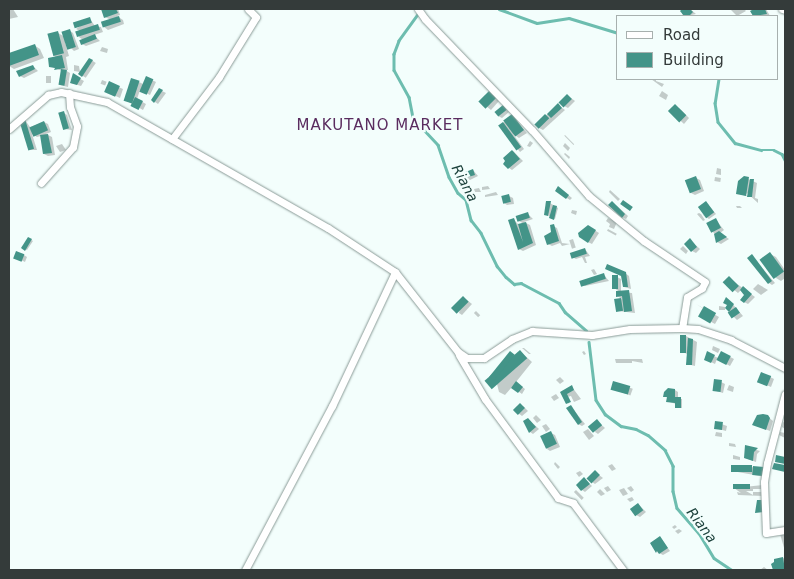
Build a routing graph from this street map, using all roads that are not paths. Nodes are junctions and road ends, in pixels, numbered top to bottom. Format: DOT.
graph roads {
  1 [pos="248,9"];
  2 [pos="418,9"];
  3 [pos="782,9"];
  4 [pos="785,10"];
  5 [pos="69,92"];
  6 [pos="9,129"];
  7 [pos="172,139"];
  8 [pos="41,183"];
  9 [pos="395,272"];
  10 [pos="682,328"];
  11 [pos="458,352"];
  12 [pos="785,368"];
  13 [pos="785,394"];
  14 [pos="785,530"];
  15 [pos="245,570"];
  16 [pos="623,570"];
  1 -- 7 [label="street"];
  2 -- 10 [label="street"];
  3 -- 4 [label="street"];
  5 -- 6 [label="street"];
  5 -- 7 [label="street"];
  5 -- 8 [label="street"];
  7 -- 9 [label="street"];
  9 -- 11 [label="street"];
  9 -- 15 [label="street"];
  10 -- 11 [label="street"];
  10 -- 12 [label="street"];
  11 -- 16 [label="street"];
  13 -- 14 [label="street"];
}
